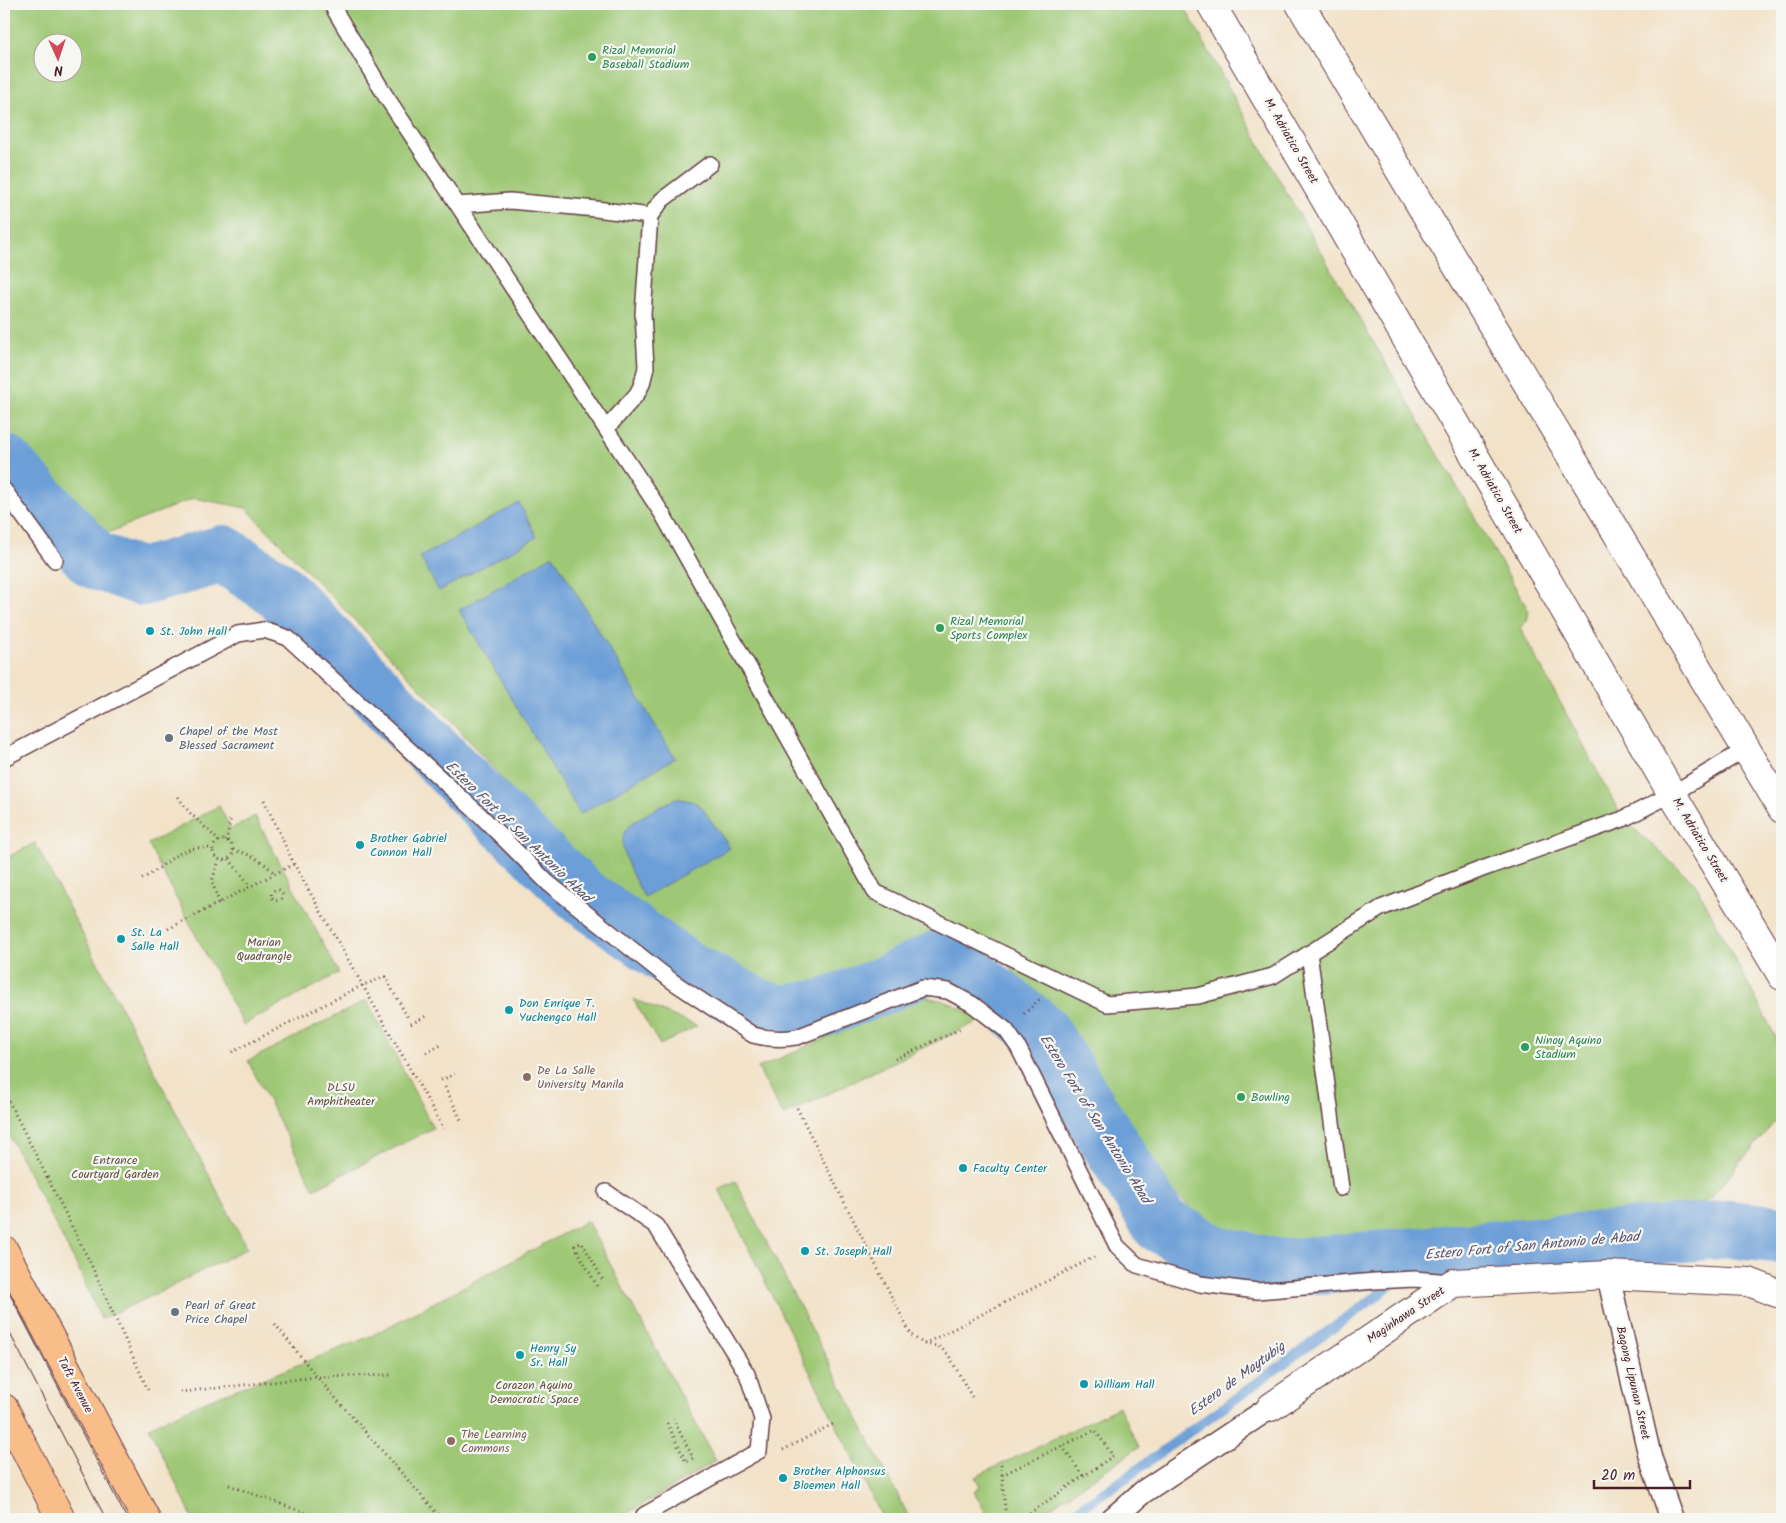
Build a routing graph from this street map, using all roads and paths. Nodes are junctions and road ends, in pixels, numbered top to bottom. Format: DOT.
graph roads {
  1 [pos="332,4"];
  2 [pos="1211,4"];
  3 [pos="1300,4"];
  4 [pos="710,164"];
  5 [pos="458,205"];
  6 [pos="650,216"];
  7 [pos="606,429"];
  8 [pos="4,490"];
  9 [pos="55,560"];
  10 [pos="1746,749"];
  11 [pos="4,758"];
  12 [pos="1672,794"];
  13 [pos="178,797"];
  14 [pos="264,800"];
  15 [pos="1782,809"];
  16 [pos="231,817"];
  17 [pos="219,841"];
  18 [pos="226,841"];
  19 [pos="213,849"];
  20 [pos="234,850"];
  21 [pos="229,858"];
  22 [pos="219,860"];
  23 [pos="294,864"];
  24 [pos="274,874"];
  25 [pos="142,879"];
  26 [pos="250,886"];
  27 [pos="219,903"];
  28 [pos="168,929"];
  29 [pos="1310,953"];
  30 [pos="1782,976"];
  31 [pos="363,985"];
  32 [pos="1044,996"];
  33 [pos="1022,1015"];
  34 [pos="426,1016"];
  35 [pos="988,1017"];
  36 [pos="408,1018"];
  37 [pos="411,1024"];
  38 [pos="441,1045"];
  39 [pos="232,1052"];
  40 [pos="426,1053"];
  41 [pos="895,1059"];
  42 [pos="455,1074"];
  43 [pos="441,1080"];
  44 [pos="445,1087"];
  45 [pos="4,1092"];
  46 [pos="797,1108"];
  47 [pos="461,1120"];
  48 [pos="444,1129"];
  49 [pos="1341,1188"];
  50 [pos="606,1192"];
  51 [pos="1117,1246"];
  52 [pos="4,1250"];
  53 [pos="1608,1275"];
  54 [pos="604,1282"];
  55 [pos="1453,1283"];
  56 [pos="597,1286"];
  57 [pos="1781,1297"];
  58 [pos="275,1324"];
  59 [pos="924,1344"];
  60 [pos="392,1375"];
  61 [pos="317,1377"];
  62 [pos="148,1390"];
  63 [pos="180,1392"];
  64 [pos="973,1399"];
  65 [pos="4,1408"];
  66 [pos="1271,1408"];
  67 [pos="673,1419"];
  68 [pos="666,1423"];
  69 [pos="835,1423"];
  70 [pos="1062,1446"];
  71 [pos="759,1451"];
  72 [pos="693,1458"];
  73 [pos="686,1462"];
  74 [pos="1001,1464"];
  75 [pos="1002,1475"];
  76 [pos="1083,1476"];
  77 [pos="229,1485"];
  78 [pos="56,1518"];
  79 [pos="146,1519"];
  80 [pos="322,1519"];
  81 [pos="442,1519"];
  82 [pos="647,1519"];
  83 [pos="1006,1519"];
  84 [pos="1021,1519"];
  85 [pos="1112,1519"];
  86 [pos="1672,1519"];
  1 -- 5 [label="lane"];
  2 -- 12 [label="street, M. Adriatico Street"];
  3 -- 10 [label="street"];
  4 -- 6 [label="lane"];
  5 -- 6 [label="lane"];
  5 -- 7 [label="lane"];
  6 -- 7 [label="lane"];
  7 -- 29 [label="lane"];
  8 -- 9 [label="lane"];
  10 -- 12 [label="lane"];
  10 -- 15 [label="street"];
  11 -- 35 [label="lane"];
  12 -- 29 [label="lane"];
  12 -- 30 [label="street, M. Adriatico Street"];
  13 -- 17 [label="path"];
  14 -- 23 [label="path"];
  16 -- 18 [label="path"];
  17 -- 18 [label="path"];
  17 -- 19 [label="path"];
  18 -- 20 [label="path"];
  19 -- 22 [label="path"];
  19 -- 25 [label="path"];
  20 -- 21 [label="path"];
  20 -- 24 [label="path"];
  21 -- 22 [label="path"];
  21 -- 26 [label="path"];
  22 -- 27 [label="path"];
  23 -- 24 [label="path"];
  23 -- 31 [label="path"];
  24 -- 26 [label="path"];
  26 -- 27 [label="path"];
  27 -- 28 [label="path"];
  29 -- 49 [label="lane"];
  31 -- 36 [label="path"];
  31 -- 39 [label="path"];
  31 -- 48 [label="path"];
  32 -- 33 [label="path"];
  34 -- 37 [label="path"];
  35 -- 41 [label="path"];
  35 -- 51 [label="lane"];
  38 -- 40 [label="path"];
  42 -- 43 [label="path"];
  44 -- 47 [label="path"];
  45 -- 62 [label="path"];
  46 -- 59 [label="path"];
  50 -- 71 [label="lane"];
  51 -- 55 [label="lane"];
  51 -- 59 [label="path"];
  52 -- 79 [label="main road, Taft Avenue"];
  53 -- 55 [label="street, Maginhawa Street"];
  53 -- 57 [label="street, Maginhawa Street"];
  53 -- 86 [label="street, Bagong Lipunan Street"];
  54 -- 56 [label="path"];
  55 -- 66 [label="street, Maginhawa Street"];
  58 -- 61 [label="path"];
  59 -- 64 [label="path"];
  60 -- 61 [label="path"];
  61 -- 63 [label="path"];
  61 -- 81 [label="path"];
  65 -- 78 [label="main road"];
  66 -- 85 [label="street, Maginhawa Street"];
  67 -- 72 [label="path"];
  68 -- 73 [label="path"];
  69 -- 71 [label="path"];
  70 -- 75 [label="path"];
  70 -- 76 [label="path"];
  70 -- 76 [label="path"];
  71 -- 82 [label="lane"];
  74 -- 75 [label="path"];
  75 -- 83 [label="path"];
  76 -- 84 [label="path"];
  77 -- 80 [label="path"];
}
